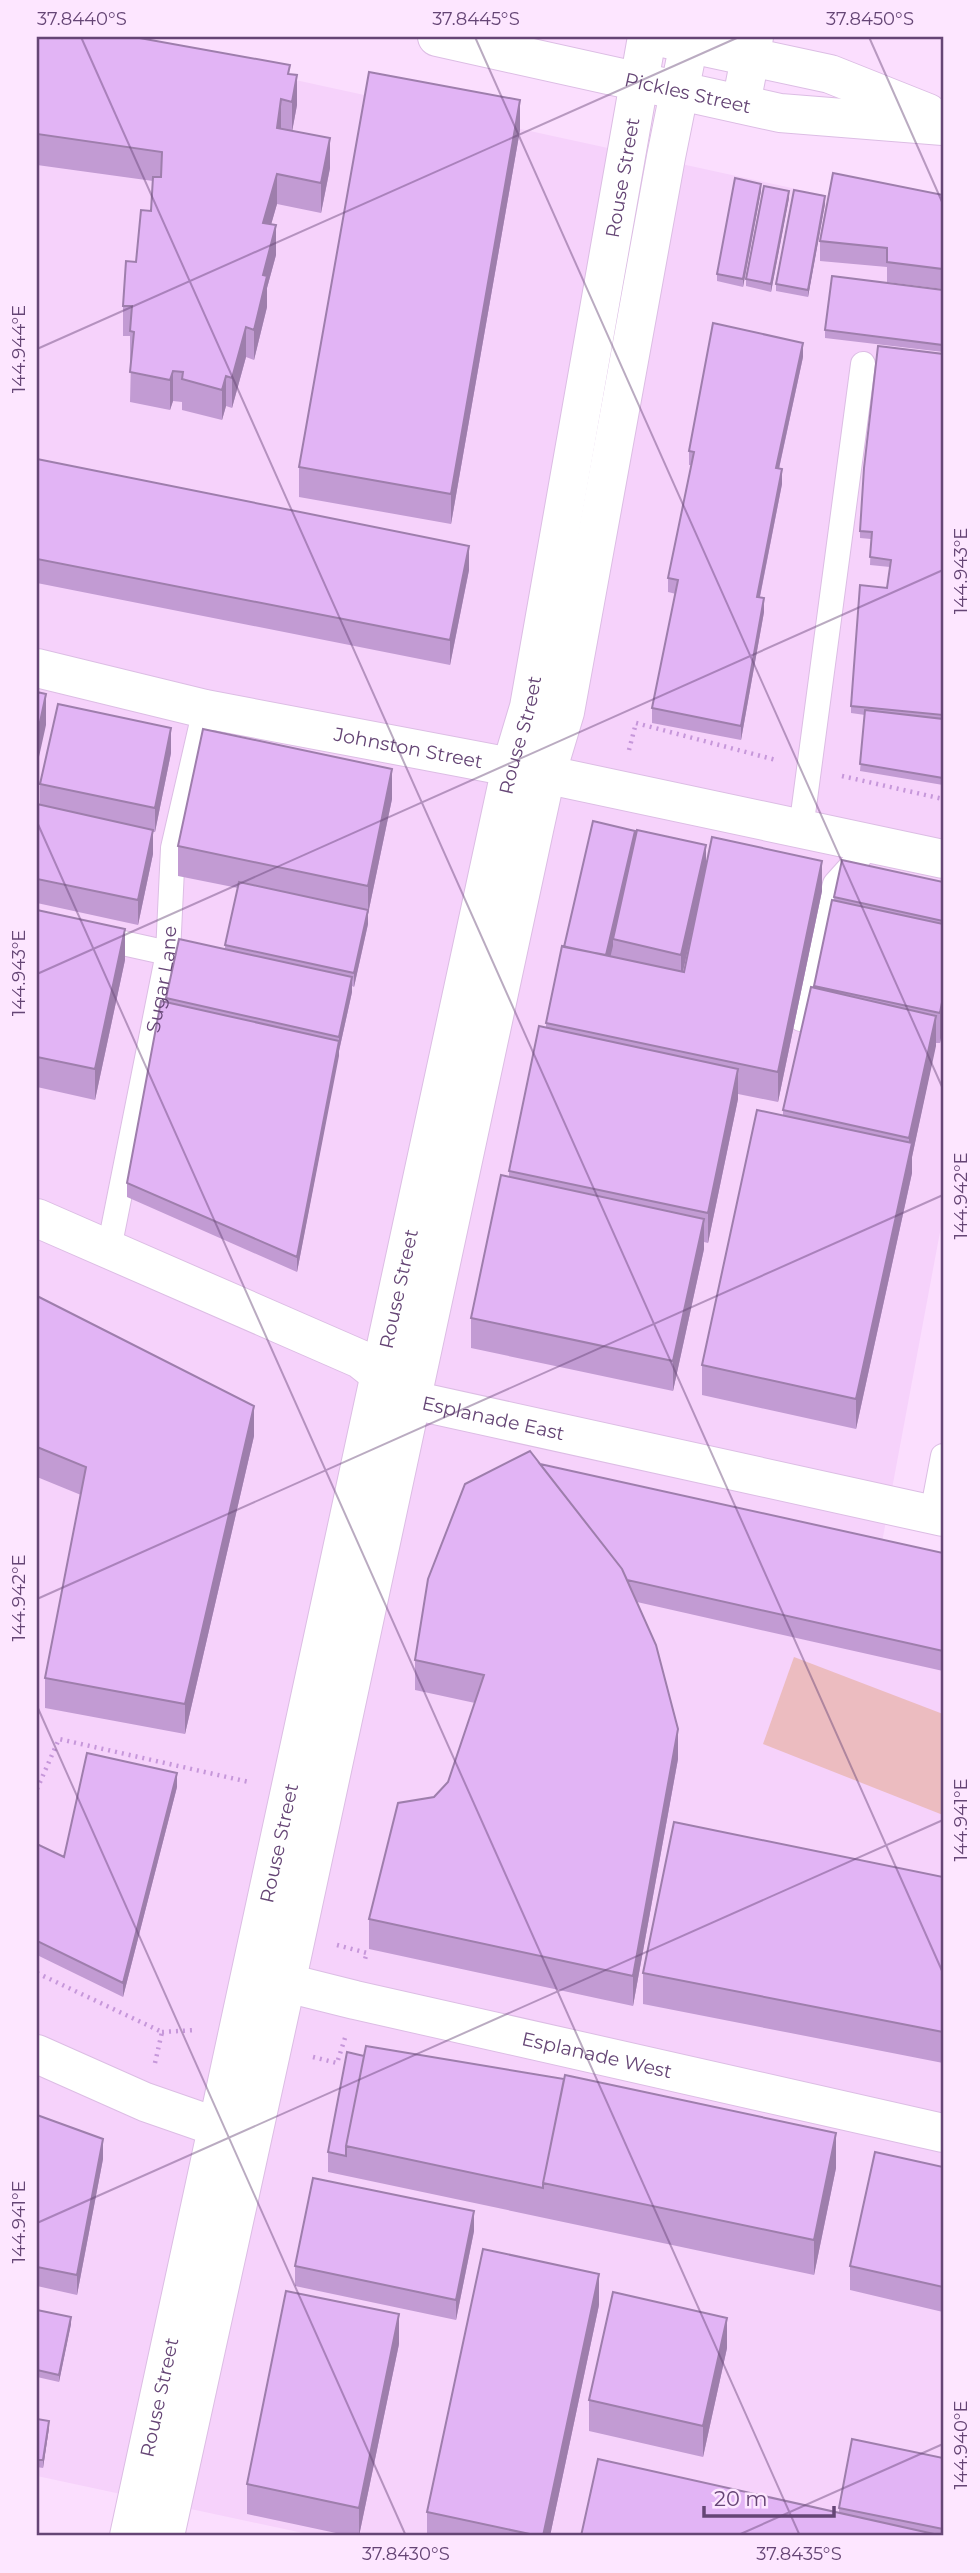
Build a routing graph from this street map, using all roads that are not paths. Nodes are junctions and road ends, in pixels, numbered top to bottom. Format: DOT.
graph roads {
  1 [pos="438,37"];
  2 [pos="647,37"];
  3 [pos="674,40"];
  4 [pos="752,47"];
  5 [pos="639,83"];
  6 [pos="679,92"];
  7 [pos="741,104"];
  8 [pos="943,119"];
  9 [pos="943,125"];
  10 [pos="863,365"];
  11 [pos="37,668"];
  12 [pos="205,709"];
  13 [pos="528,771"];
  14 [pos="801,829"];
  15 [pos="146,842"];
  16 [pos="872,843"];
  17 [pos="173,848"];
  18 [pos="943,859"];
  19 [pos="37,924"];
  20 [pos="168,953"];
  21 [pos="800,1019"];
  22 [pos="37,1218"];
  23 [pos="109,1249"];
  24 [pos="380,1377"];
  25 [pos="412,1400"];
  26 [pos="943,1456"];
  27 [pos="937,1515"];
  28 [pos="250,1973"];
  29 [pos="286,1984"];
  30 [pos="37,2054"];
  31 [pos="216,2127"];
  32 [pos="943,2133"];
  33 [pos="252,2138"];
  34 [pos="129,2536"];
  35 [pos="165,2536"];
  1 -- 5 [label="street, Pickles Street"];
  2 -- 5 [label="street, Rouse Street"];
  3 -- 4 [label="street"];
  3 -- 6 [label="street, Rouse Street"];
  4 -- 7 [label="street"];
  4 -- 8 [label="street"];
  5 -- 6 [label="street, Pickles Street"];
  5 -- 13 [label="street, Rouse Street"];
  6 -- 7 [label="street, Pickles Street"];
  6 -- 13 [label="street, Rouse Street"];
  7 -- 9 [label="street, Pickles Street"];
  10 -- 14 [label="lane"];
  11 -- 12 [label="street, Johnston Street"];
  12 -- 13 [label="street, Johnston Street"];
  12 -- 17 [label="lane, Sugar Lane"];
  13 -- 14 [label="street, Johnston Street"];
  13 -- 24 [label="street, Rouse Street"];
  13 -- 25 [label="street, Rouse Street"];
  14 -- 16 [label="street, Johnston Street"];
  15 -- 17 [label="lane"];
  16 -- 18 [label="street, Johnston Street"];
  16 -- 21 [label="lane"];
  17 -- 20 [label="lane, Sugar Lane"];
  19 -- 20 [label="lane"];
  20 -- 23 [label="lane, Sugar Lane"];
  22 -- 23 [label="street, Esplanade East"];
  23 -- 24 [label="street, Esplanade East"];
  24 -- 25 [label="street, Esplanade East"];
  24 -- 28 [label="street, Rouse Street"];
  25 -- 27 [label="street, Esplanade East"];
  25 -- 29 [label="street, Rouse Street"];
  26 -- 27 [label="lane"];
  28 -- 29 [label="street, Esplanade West"];
  28 -- 31 [label="street, Rouse Street"];
  29 -- 32 [label="street, Esplanade West"];
  29 -- 33 [label="street, Rouse Street"];
  30 -- 31 [label="street"];
  31 -- 33 [label="street"];
  31 -- 34 [label="street, Rouse Street"];
  33 -- 35 [label="street, Rouse Street"];
}
